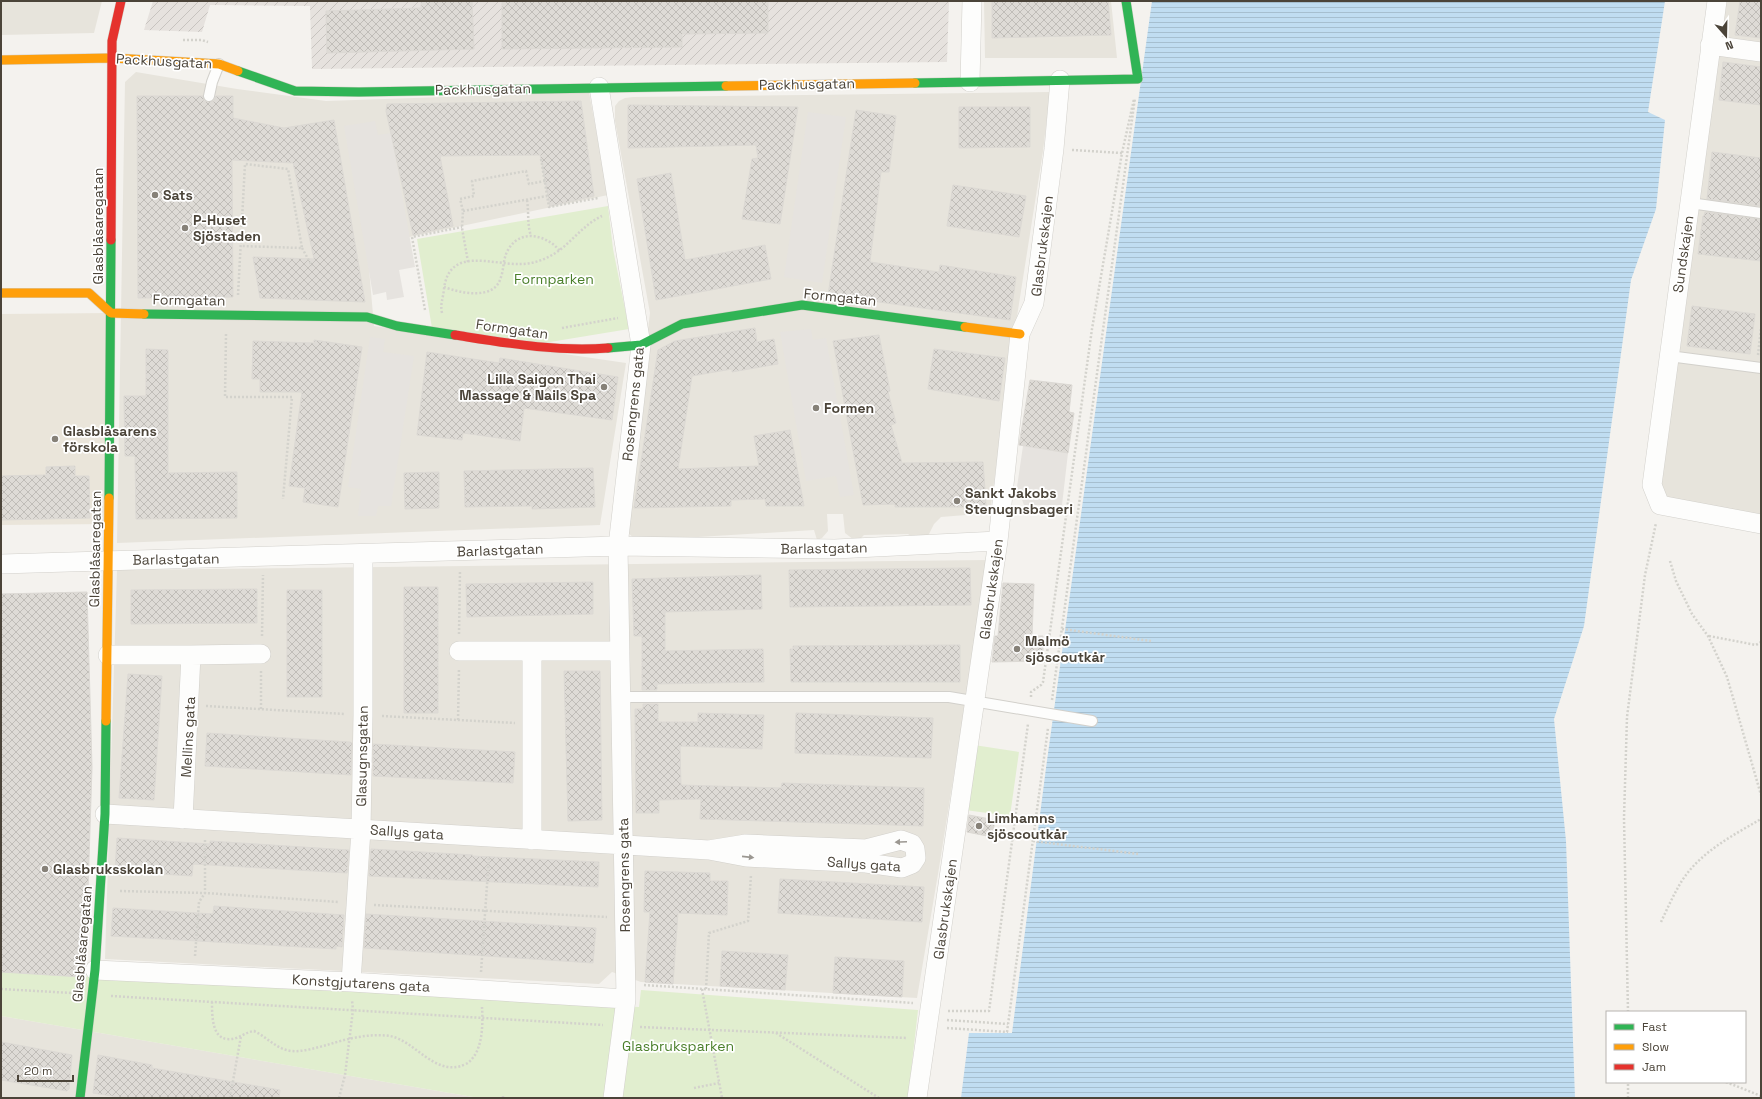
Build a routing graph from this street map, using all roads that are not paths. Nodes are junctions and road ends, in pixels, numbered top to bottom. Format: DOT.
graph roads {
  1 [pos="121,1"];
  2 [pos="972,1"];
  3 [pos="1126,1"];
  4 [pos="1717,1"];
  5 [pos="1710,45"];
  6 [pos="1761,52"];
  7 [pos="112,58"];
  8 [pos="1,60"];
  9 [pos="219,64"];
  10 [pos="1060,80"];
  11 [pos="970,82"];
  12 [pos="600,87"];
  13 [pos="209,96"];
  14 [pos="1690,203"];
  15 [pos="1761,213"];
  16 [pos="1,294"];
  17 [pos="111,313"];
  18 [pos="1020,334"];
  19 [pos="641,345"];
  20 [pos="1669,356"];
  21 [pos="1759,367"];
  22 [pos="1761,524"];
  23 [pos="998,541"];
  24 [pos="618,546"];
  25 [pos="363,555"];
  26 [pos="109,561"];
  27 [pos="1,564"];
  28 [pos="460,651"];
  29 [pos="620,651"];
  30 [pos="532,652"];
  31 [pos="261,654"];
  32 [pos="108,655"];
  33 [pos="192,655"];
  34 [pos="621,697"];
  35 [pos="975,702"];
  36 [pos="1092,721"];
  37 [pos="106,814"];
  38 [pos="183,819"];
  39 [pos="361,830"];
  40 [pos="532,840"];
  41 [pos="624,845"];
  42 [pos="709,850"];
  43 [pos="95,970"];
  44 [pos="351,982"];
  45 [pos="626,991"];
  46 [pos="80,1098"];
  47 [pos="613,1098"];
  48 [pos="917,1098"];
  1 -- 7 [label="street, Glasblåsaregatan"];
  2 -- 11 [label="street"];
  3 -- 10 [label="street, Packhusgatan"];
  4 -- 5 [label="street, Sundskajen"];
  5 -- 6 [label="street"];
  5 -- 14 [label="street, Sundskajen"];
  7 -- 8 [label="street, Packhusgatan"];
  7 -- 9 [label="street, Packhusgatan"];
  7 -- 17 [label="street, Glasblåsaregatan"];
  9 -- 12 [label="street, Packhusgatan"];
  9 -- 13 [label="lane"];
  10 -- 11 [label="street, Packhusgatan"];
  10 -- 18 [label="street, Glasbrukskajen"];
  11 -- 12 [label="street, Packhusgatan"];
  12 -- 19 [label="street, Rosengrens gata"];
  14 -- 15 [label="lane"];
  14 -- 20 [label="street, Sundskajen"];
  16 -- 17 [label="street"];
  17 -- 19 [label="street, Formgatan"];
  17 -- 26 [label="street, Glasblåsaregatan"];
  18 -- 19 [label="street, Formgatan"];
  18 -- 23 [label="street, Glasbrukskajen"];
  19 -- 24 [label="street, Rosengrens gata"];
  20 -- 21 [label="lane"];
  20 -- 22 [label="street, Sundskajen"];
  23 -- 24 [label="street, Barlastgatan"];
  23 -- 35 [label="street, Glasbrukskajen"];
  24 -- 25 [label="street, Barlastgatan"];
  24 -- 29 [label="street, Rosengrens gata"];
  25 -- 26 [label="street, Barlastgatan"];
  25 -- 39 [label="street, Glasugnsgatan"];
  26 -- 27 [label="street, Barlastgatan"];
  26 -- 32 [label="street, Glasblåsaregatan"];
  28 -- 30 [label="street"];
  29 -- 30 [label="street"];
  29 -- 34 [label="street, Rosengrens gata"];
  30 -- 40 [label="street"];
  31 -- 33 [label="street"];
  32 -- 33 [label="street"];
  32 -- 37 [label="street, Glasblåsaregatan"];
  33 -- 38 [label="street, Mellins gata"];
  34 -- 35 [label="lane"];
  34 -- 41 [label="street, Rosengrens gata"];
  35 -- 36 [label="lane"];
  35 -- 48 [label="street, Glasbrukskajen"];
  37 -- 38 [label="street, Sallys gata"];
  37 -- 43 [label="street, Glasblåsaregatan"];
  38 -- 39 [label="street, Sallys gata"];
  39 -- 40 [label="street, Sallys gata"];
  39 -- 44 [label="street, Glasugnsgatan"];
  40 -- 41 [label="street, Sallys gata"];
  41 -- 42 [label="street, Sallys gata"];
  41 -- 45 [label="street, Rosengrens gata"];
  42 -- 42 [label="street, Sallys gata, one-way"];
  43 -- 44 [label="street, Konstgjutarens gata"];
  43 -- 46 [label="street, Glasblåsaregatan"];
  44 -- 45 [label="street, Konstgjutarens gata"];
  45 -- 47 [label="street, Rosengrens gata"];
}
